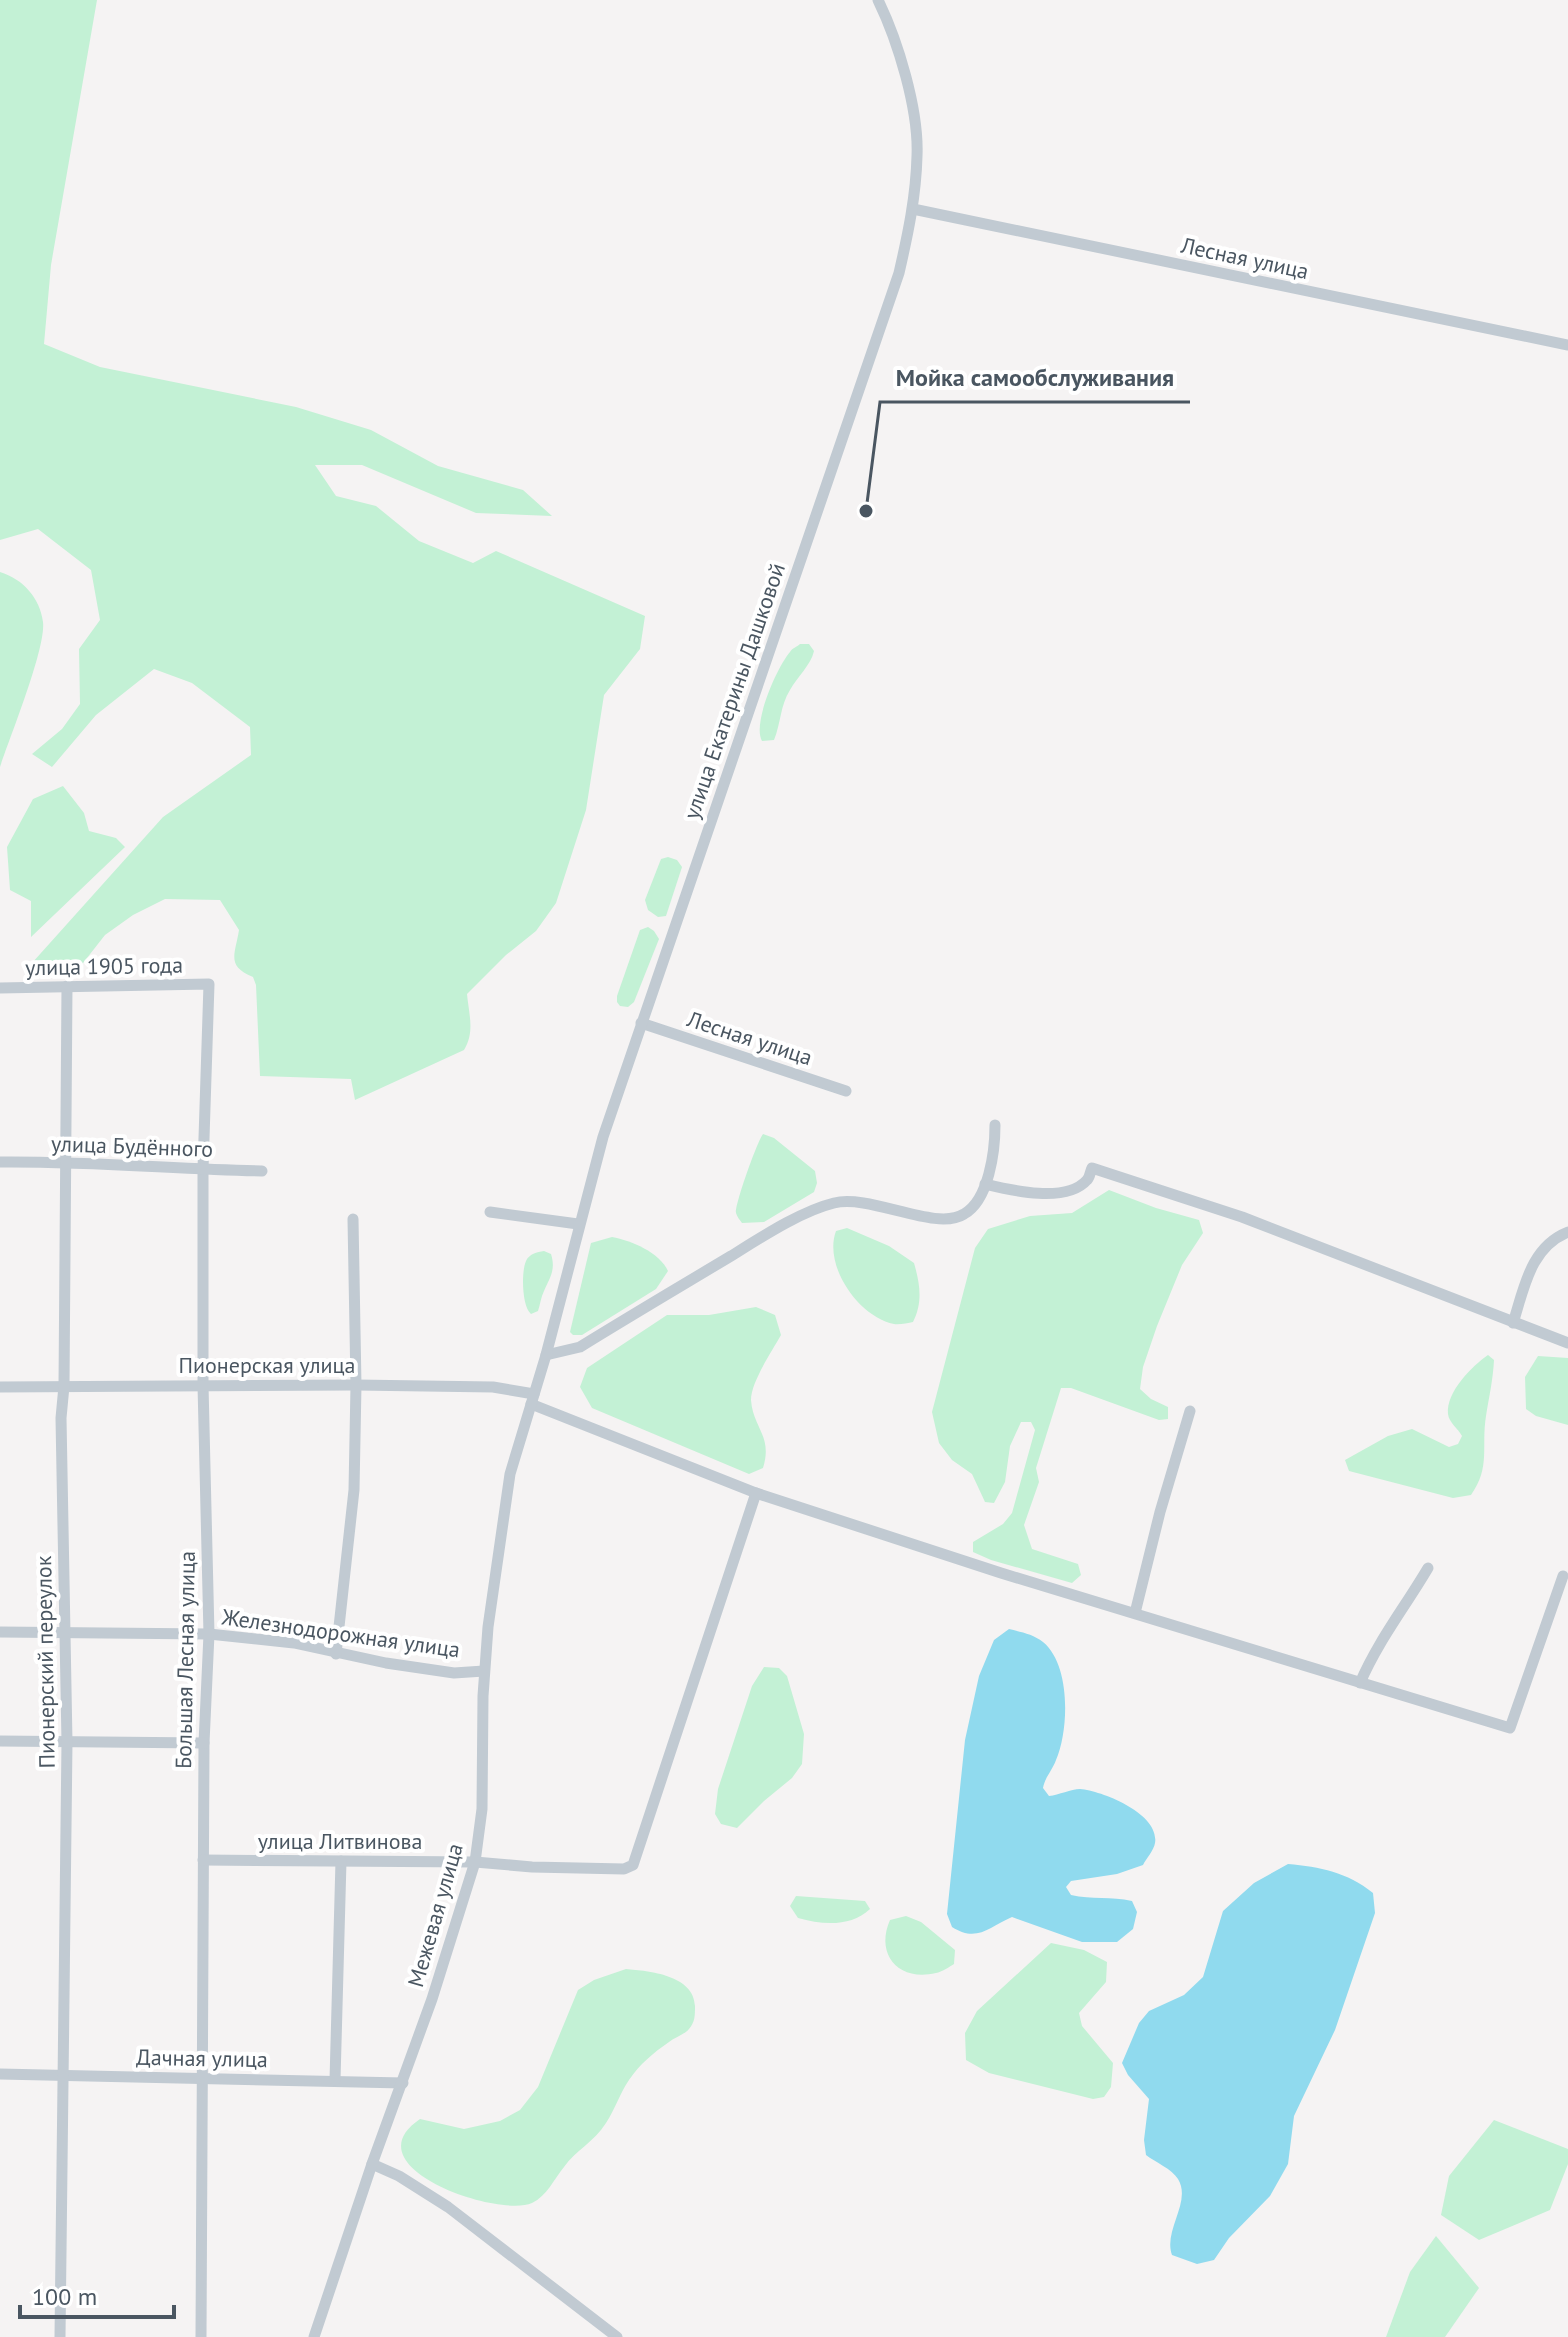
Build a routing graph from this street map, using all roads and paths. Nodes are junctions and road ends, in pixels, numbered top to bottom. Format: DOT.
graph roads {
  1 [pos="878,0"];
  2 [pos="913,209"];
  3 [pos="1568,345"];
  4 [pos="209,984"];
  5 [pos="67,986"];
  6 [pos="0,988"];
  7 [pos="641,1023"];
  8 [pos="846,1091"];
  9 [pos="995,1125"];
  10 [pos="65,1161"];
  11 [pos="0,1162"];
  12 [pos="203,1169"];
  13 [pos="262,1171"];
  14 [pos="985,1184"];
  15 [pos="490,1212"];
  16 [pos="353,1219"];
  17 [pos="578,1224"];
  18 [pos="1568,1232"];
  19 [pos="1513,1323"];
  20 [pos="1568,1343"];
  21 [pos="546,1355"];
  22 [pos="203,1385"];
  23 [pos="356,1385"];
  24 [pos="64,1386"];
  25 [pos="0,1387"];
  26 [pos="532,1399"];
  27 [pos="1190,1411"];
  28 [pos="756,1493"];
  29 [pos="1428,1568"];
  30 [pos="1563,1576"];
  31 [pos="1135,1613"];
  32 [pos="0,1632"];
  33 [pos="66,1632"];
  34 [pos="209,1634"];
  35 [pos="336,1654"];
  36 [pos="484,1671"];
  37 [pos="1360,1683"];
  38 [pos="0,1741"];
  39 [pos="67,1742"];
  40 [pos="204,1743"];
  41 [pos="203,1860"];
  42 [pos="341,1861"];
  43 [pos="475,1862"];
  44 [pos="0,2074"];
  45 [pos="61,2074"];
  46 [pos="202,2079"];
  47 [pos="335,2080"];
  48 [pos="403,2083"];
  49 [pos="372,2164"];
  50 [pos="60,2337"];
  51 [pos="201,2337"];
  52 [pos="314,2337"];
  53 [pos="617,2337"];
  1 -- 2 [label="street, улица Екатерины Дашковой"];
  2 -- 3 [label="street, Лесная улица"];
  2 -- 7 [label="street, улица Екатерины Дашковой"];
  4 -- 5 [label="street, улица 1905 года"];
  4 -- 12 [label="street, Большая Лесная улица"];
  5 -- 6 [label="street, улица 1905 года"];
  5 -- 10 [label="street, Пионерский переулок"];
  7 -- 8 [label="street, Лесная улица"];
  7 -- 17 [label="street, улица Екатерины Дашковой"];
  9 -- 14 [label="street"];
  10 -- 11 [label="street, улица Будённого"];
  10 -- 12 [label="street, улица Будённого"];
  10 -- 24 [label="street, Пионерский переулок"];
  12 -- 13 [label="street, улица Будённого"];
  12 -- 22 [label="street, Большая Лесная улица"];
  14 -- 19 [label="street"];
  14 -- 21 [label="street"];
  15 -- 17 [label="street"];
  16 -- 23 [label="street"];
  17 -- 21 [label="street, улица Екатерины Дашковой"];
  18 -- 19 [label="street"];
  19 -- 20 [label="street"];
  21 -- 26 [label="street, улица Екатерины Дашковой"];
  22 -- 23 [label="street, Пионерская улица"];
  22 -- 24 [label="street, Пионерская улица"];
  22 -- 34 [label="street, Большая Лесная улица"];
  23 -- 26 [label="street, Пионерская улица"];
  23 -- 35 [label="street"];
  24 -- 25 [label="street, Пионерская улица"];
  24 -- 33 [label="street, Пионерский переулок"];
  26 -- 28 [label="street, Пионерская улица"];
  26 -- 36 [label="street, Межевая улица"];
  27 -- 31 [label="street"];
  28 -- 31 [label="street, Пионерская улица"];
  28 -- 43 [label="street, улица Литвинова"];
  29 -- 37 [label="street"];
  30 -- 37 [label="street, Пионерская улица"];
  31 -- 37 [label="street, Пионерская улица"];
  32 -- 33 [label="street, Железнодорожная улица"];
  33 -- 34 [label="street, Железнодорожная улица"];
  33 -- 39 [label="street, Пионерский переулок"];
  34 -- 35 [label="street, Железнодорожная улица"];
  34 -- 40 [label="street, Большая Лесная улица"];
  35 -- 36 [label="street, Железнодорожная улица"];
  36 -- 43 [label="street, Межевая улица"];
  38 -- 39 [label="street"];
  39 -- 40 [label="street"];
  39 -- 45 [label="street, Пионерский переулок"];
  40 -- 41 [label="street, Большая Лесная улица"];
  41 -- 42 [label="street, улица Литвинова"];
  41 -- 46 [label="street, Большая Лесная улица"];
  42 -- 43 [label="street, улица Литвинова"];
  42 -- 47 [label="street"];
  43 -- 48 [label="street, Межевая улица"];
  44 -- 45 [label="street, Дачная улица"];
  45 -- 46 [label="street, Дачная улица"];
  45 -- 50 [label="street, Пионерский переулок"];
  46 -- 47 [label="street, Дачная улица"];
  46 -- 51 [label="street, Большая Лесная улица"];
  47 -- 48 [label="street, Дачная улица"];
  48 -- 49 [label="street, Межевая улица"];
  49 -- 52 [label="street, Межевая улица"];
  49 -- 53 [label="street"];
}
